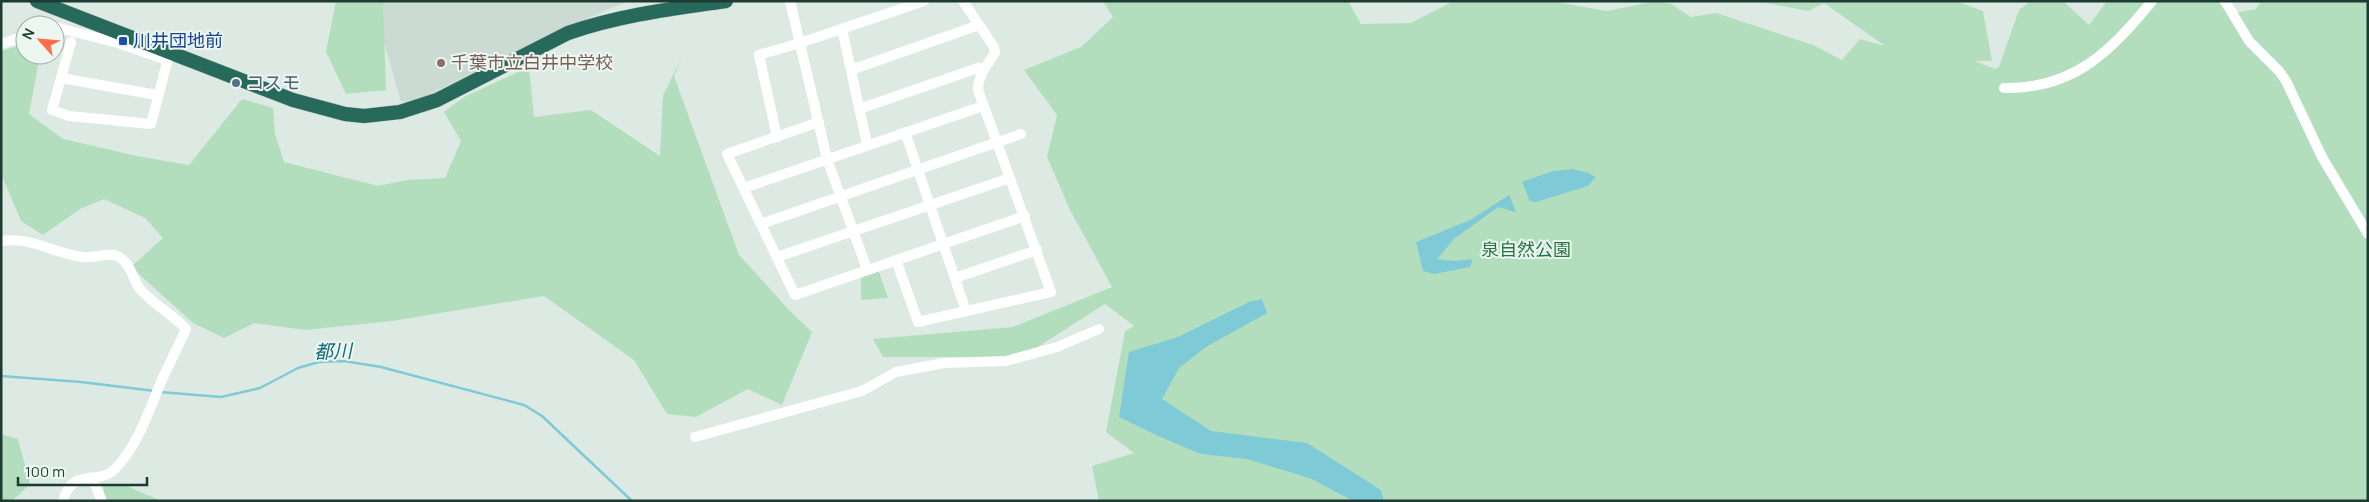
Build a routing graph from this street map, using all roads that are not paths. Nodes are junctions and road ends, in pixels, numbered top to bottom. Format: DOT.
graph roads {
  1 [pos="37,1"];
  2 [pos="726,1"];
  3 [pos="790,1"];
  4 [pos="924,1"];
  5 [pos="962,1"];
  6 [pos="2152,1"];
  7 [pos="2225,1"];
  8 [pos="979,25"];
  9 [pos="842,29"];
  10 [pos="65,30"];
  11 [pos="15,39"];
  12 [pos="71,42"];
  13 [pos="800,43"];
  14 [pos="1,44"];
  15 [pos="168,56"];
  16 [pos="984,69"];
  17 [pos="851,70"];
  18 [pos="61,78"];
  19 [pos="2004,88"];
  20 [pos="157,95"];
  21 [pos="983,106"];
  22 [pos="859,108"];
  23 [pos="819,122"];
  24 [pos="905,132"];
  25 [pos="1021,134"];
  26 [pos="776,137"];
  27 [pos="997,143"];
  28 [pos="867,144"];
  29 [pos="827,159"];
  30 [pos="918,170"];
  31 [pos="1010,178"];
  32 [pos="744,188"];
  33 [pos="841,196"];
  34 [pos="930,205"];
  35 [pos="1025,216"];
  36 [pos="761,224"];
  37 [pos="853,231"];
  38 [pos="2368,234"];
  39 [pos="1,241"];
  40 [pos="943,243"];
  41 [pos="1037,250"];
  42 [pos="777,257"];
  43 [pos="896,260"];
  44 [pos="867,269"];
  45 [pos="954,278"];
  46 [pos="966,311"];
  47 [pos="1100,328"];
  48 [pos="695,438"];
  49 [pos="92,478"];
  50 [pos="63,501"];
  51 [pos="102,501"];
  1 -- 15 [label="highway"];
  2 -- 15 [label="highway"];
  3 -- 13 [label="street"];
  4 -- 9 [label="street"];
  5 -- 8 [label="street"];
  6 -- 19 [label="street"];
  7 -- 38 [label="street"];
  8 -- 16 [label="street"];
  8 -- 17 [label="street"];
  9 -- 13 [label="street"];
  9 -- 17 [label="street"];
  10 -- 15 [label="street"];
  11 -- 14 [label="street"];
  12 -- 18 [label="street"];
  13 -- 23 [label="street"];
  13 -- 26 [label="street"];
  15 -- 20 [label="street"];
  16 -- 21 [label="street"];
  16 -- 22 [label="street"];
  17 -- 22 [label="street"];
  18 -- 20 [label="street"];
  18 -- 20 [label="street"];
  21 -- 24 [label="street"];
  21 -- 27 [label="street"];
  22 -- 28 [label="street"];
  23 -- 26 [label="street"];
  23 -- 29 [label="street"];
  24 -- 28 [label="street"];
  24 -- 30 [label="street"];
  25 -- 27 [label="street"];
  26 -- 32 [label="street"];
  27 -- 30 [label="street"];
  27 -- 31 [label="street"];
  28 -- 29 [label="street"];
  29 -- 32 [label="street"];
  29 -- 33 [label="street"];
  30 -- 33 [label="street"];
  30 -- 34 [label="street"];
  31 -- 34 [label="street"];
  31 -- 35 [label="street"];
  32 -- 36 [label="street"];
  33 -- 36 [label="street"];
  33 -- 37 [label="street"];
  34 -- 37 [label="street"];
  34 -- 40 [label="street"];
  35 -- 40 [label="street"];
  35 -- 41 [label="street"];
  36 -- 42 [label="street"];
  37 -- 42 [label="street"];
  37 -- 44 [label="street"];
  39 -- 49 [label="street"];
  40 -- 43 [label="street"];
  40 -- 45 [label="street"];
  41 -- 45 [label="street"];
  41 -- 46 [label="street"];
  42 -- 44 [label="street"];
  43 -- 44 [label="street"];
  43 -- 46 [label="street"];
  45 -- 46 [label="street"];
  47 -- 48 [label="street"];
  49 -- 50 [label="street"];
  49 -- 51 [label="street"];
}
